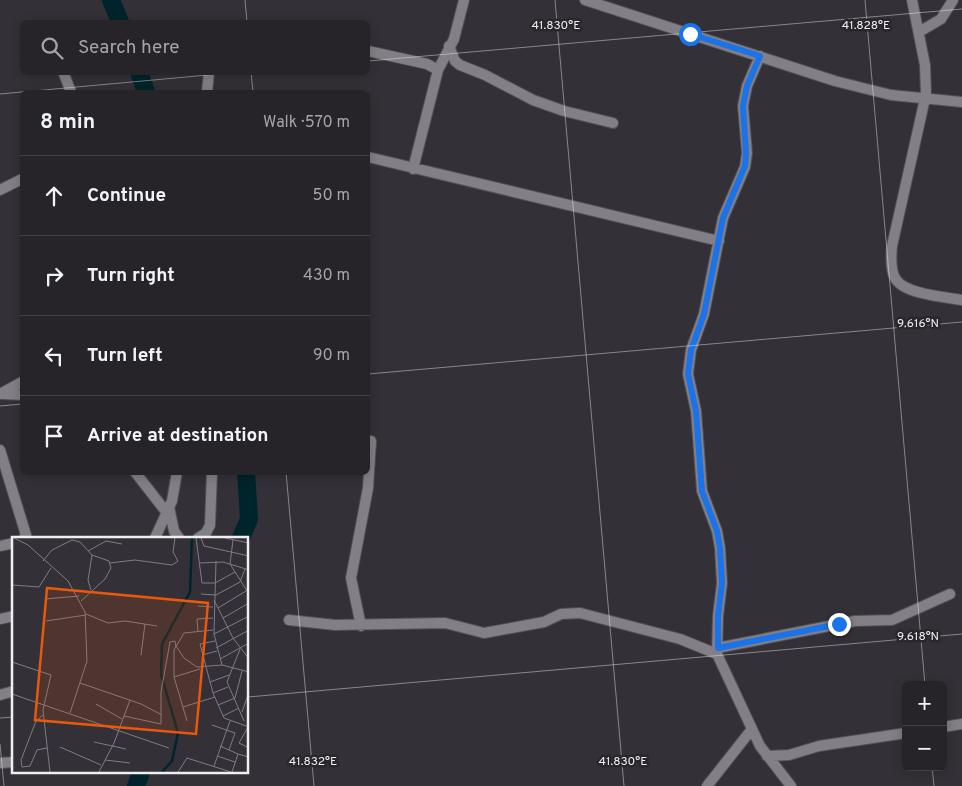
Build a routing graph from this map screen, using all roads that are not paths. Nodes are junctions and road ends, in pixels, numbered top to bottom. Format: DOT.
graph roads {
  1 [pos="464,0"];
  2 [pos="585,0"];
  3 [pos="912,0"];
  4 [pos="953,0"];
  5 [pos="919,32"];
  6 [pos="449,46"];
  7 [pos="370,51"];
  8 [pos="760,56"];
  9 [pos="438,70"];
  10 [pos="64,75"];
  11 [pos="209,75"];
  12 [pos="70,90"];
  13 [pos="207,90"];
  14 [pos="925,98"];
  15 [pos="962,102"];
  16 [pos="613,124"];
  17 [pos="370,158"];
  18 [pos="413,169"];
  19 [pos="20,180"];
  20 [pos="0,190"];
  21 [pos="719,241"];
  22 [pos="962,300"];
  23 [pos="20,383"];
  24 [pos="20,395"];
  25 [pos="371,441"];
  26 [pos="0,450"];
  27 [pos="370,457"];
  28 [pos="4,472"];
  29 [pos="138,475"];
  30 [pos="177,475"];
  31 [pos="212,475"];
  32 [pos="369,475"];
  33 [pos="168,509"];
  34 [pos="25,537"];
  35 [pos="155,537"];
  36 [pos="178,537"];
  37 [pos="200,537"];
  38 [pos="950,594"];
  39 [pos="289,620"];
  40 [pos="361,626"];
  41 [pos="717,651"];
  42 [pos="962,724"];
  43 [pos="947,726"];
  44 [pos="752,729"];
  45 [pos="902,734"];
  46 [pos="767,756"];
  47 [pos="708,786"];
  48 [pos="791,786"];
  1 -- 6 [label="street"];
  2 -- 8 [label="street"];
  3 -- 5 [label="street"];
  4 -- 5 [label="street"];
  5 -- 14 [label="street"];
  6 -- 9 [label="street"];
  6 -- 16 [label="street"];
  7 -- 9 [label="street"];
  8 -- 14 [label="street"];
  8 -- 21 [label="street"];
  9 -- 18 [label="street"];
  10 -- 12 [label="street"];
  11 -- 13 [label="street"];
  14 -- 15 [label="street"];
  14 -- 22 [label="street"];
  17 -- 18 [label="street"];
  18 -- 21 [label="street"];
  19 -- 20 [label="street"];
  21 -- 41 [label="street"];
  23 -- 24 [label="street"];
  25 -- 27 [label="street"];
  26 -- 28 [label="street"];
  28 -- 34 [label="street"];
  29 -- 33 [label="street"];
  30 -- 33 [label="street"];
  31 -- 37 [label="street"];
  32 -- 40 [label="street"];
  33 -- 35 [label="street"];
  33 -- 36 [label="street"];
  38 -- 41 [label="street"];
  39 -- 40 [label="street"];
  40 -- 41 [label="street"];
  41 -- 44 [label="street"];
  42 -- 43 [label="street"];
  44 -- 46 [label="street"];
  44 -- 47 [label="street"];
  45 -- 46 [label="street"];
  46 -- 48 [label="street"];
}
